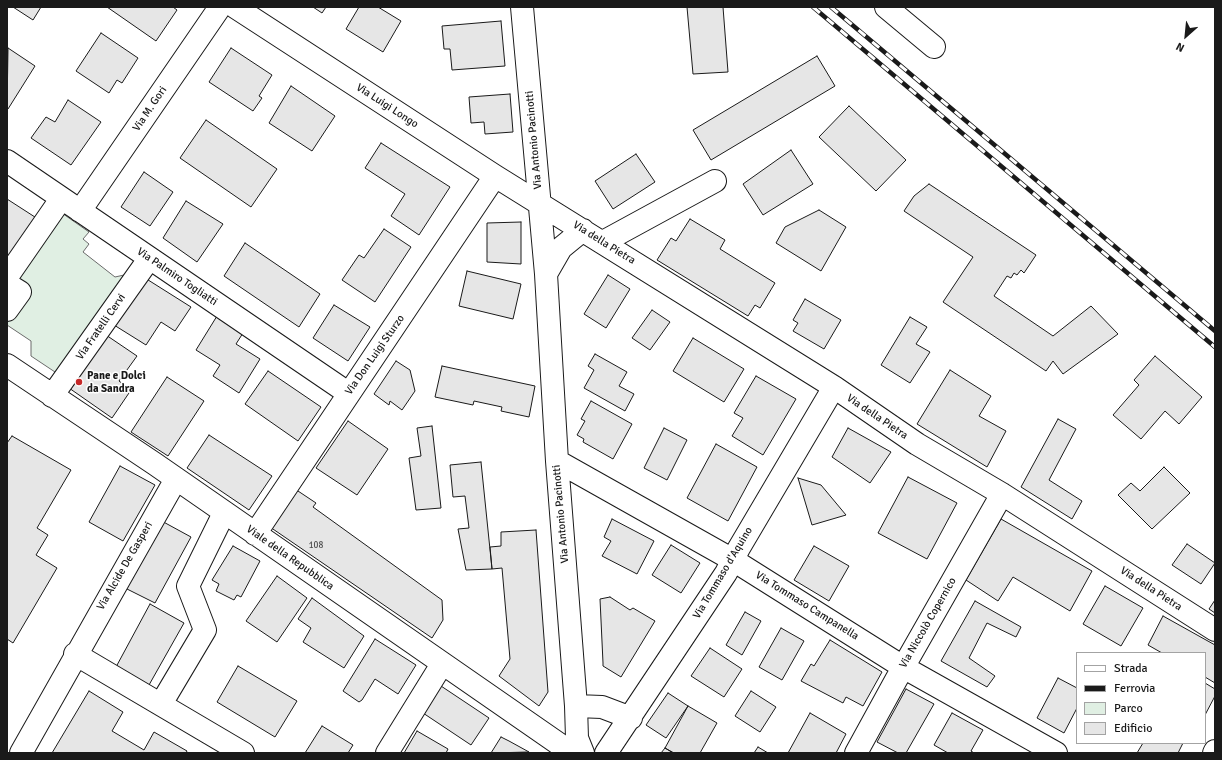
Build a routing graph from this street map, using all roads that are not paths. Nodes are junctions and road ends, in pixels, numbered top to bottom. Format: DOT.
graph roads {
  1 [pos="220,7"];
  2 [pos="235,7"];
  3 [pos="522,7"];
  4 [pos="886,7"];
  5 [pos="934,46"];
  6 [pos="7,161"];
  7 [pos="495,176"];
  8 [pos="715,181"];
  9 [pos="61,198"];
  10 [pos="540,203"];
  11 [pos="80,211"];
  12 [pos="583,230"];
  13 [pos="603,242"];
  14 [pos="149,258"];
  15 [pos="546,274"];
  16 [pos="7,277"];
  17 [pos="7,284"];
  18 [pos="7,310"];
  19 [pos="7,365"];
  20 [pos="834,387"];
  21 [pos="348,393"];
  22 [pos="52,396"];
  23 [pos="557,461"];
  24 [pos="176,479"];
  25 [pos="1002,494"];
  26 [pos="224,513"];
  27 [pos="255,534"];
  28 [pos="733,560"];
  29 [pos="1215,630"];
  30 [pos="76,654"];
  31 [pos="442,664"];
  32 [pos="903,667"];
  33 [pos="161,704"];
  34 [pos="576,706"];
  35 [pos="631,718"];
  36 [pos="21,753"];
  37 [pos="243,753"];
  38 [pos="387,753"];
  39 [pos="572,753"];
  40 [pos="583,753"];
  41 [pos="606,753"];
  42 [pos="856,753"];
  43 [pos="1056,753"];
  1 -- 11 [label="street, Via M. Gori"];
  2 -- 7 [label="street, Via Luigi Longo"];
  3 -- 10 [label="street, Via Antonio Pacinotti"];
  4 -- 5 [label="street"];
  6 -- 9 [label="street, Via Palmiro Togliatti"];
  7 -- 10 [label="street, Via Luigi Longo"];
  7 -- 21 [label="street, Via Don Luigi Sturzo"];
  8 -- 13 [label="street"];
  9 -- 11 [label="street, Via Palmiro Togliatti"];
  9 -- 16 [label="street"];
  10 -- 12 [label="street, Via della Pietra"];
  10 -- 15 [label="street, Via Antonio Pacinotti"];
  11 -- 14 [label="street, Via Palmiro Togliatti"];
  12 -- 13 [label="street, Via della Pietra"];
  12 -- 15 [label="street"];
  13 -- 20 [label="street, Via della Pietra"];
  14 -- 21 [label="street, Via Palmiro Togliatti"];
  14 -- 22 [label="street, Via Fratelli Cervi"];
  15 -- 23 [label="street, Via Antonio Pacinotti"];
  17 -- 18 [label="street"];
  19 -- 22 [label="street, Viale della Repubblica"];
  20 -- 25 [label="street, Via della Pietra"];
  20 -- 28 [label="street, Via Tommaso d'Aquino"];
  21 -- 27 [label="street, Via Don Luigi Sturzo"];
  22 -- 24 [label="street, Viale della Repubblica"];
  23 -- 28 [label="street, Via Tommaso Campanella"];
  23 -- 34 [label="street, Via Antonio Pacinotti"];
  24 -- 26 [label="street, Viale della Repubblica"];
  24 -- 30 [label="street, Via Alcide De Gasperi"];
  25 -- 29 [label="street, Via della Pietra"];
  25 -- 32 [label="street, Via Niccolò Copernico"];
  26 -- 27 [label="street, Viale della Repubblica"];
  26 -- 33 [label="street"];
  27 -- 31 [label="street, Viale della Repubblica"];
  28 -- 32 [label="street, Via Tommaso Campanella"];
  28 -- 35 [label="street, Via Tommaso d'Aquino"];
  30 -- 33 [label="street"];
  30 -- 36 [label="street, Via Alcide De Gasperi"];
  31 -- 38 [label="street"];
  31 -- 39 [label="street, Viale della Repubblica"];
  32 -- 42 [label="street, Via Niccolò Copernico"];
  32 -- 43 [label="street, Via Tommaso Campanella"];
  33 -- 37 [label="street"];
  34 -- 35 [label="street"];
  34 -- 40 [label="street, Via Antonio Pacinotti"];
  35 -- 41 [label="street, Via Tommaso d'Aquino"];
}
